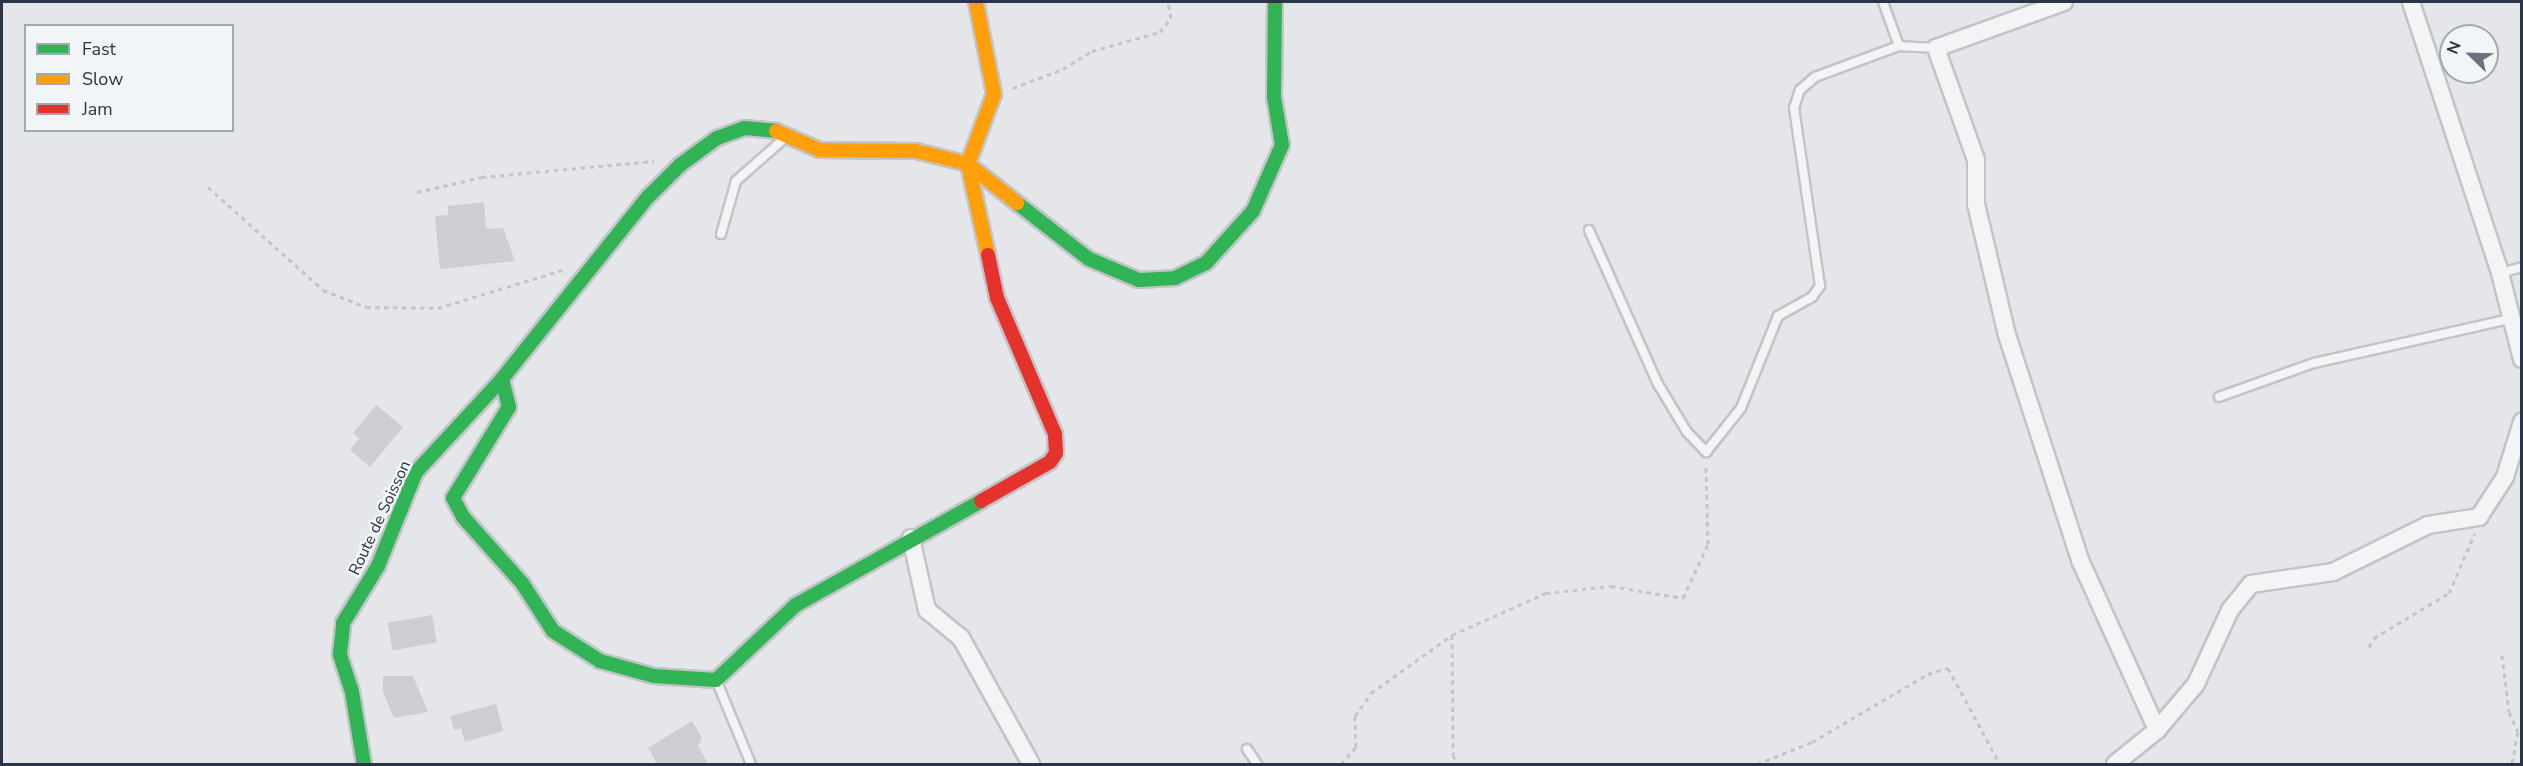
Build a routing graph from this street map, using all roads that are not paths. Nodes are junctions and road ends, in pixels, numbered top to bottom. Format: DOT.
graph roads {
  1 [pos="976,2"];
  2 [pos="1275,2"];
  3 [pos="1883,2"];
  4 [pos="2064,2"];
  5 [pos="2411,2"];
  6 [pos="1899,46"];
  7 [pos="1936,48"];
  8 [pos="787,136"];
  9 [pos="968,164"];
  10 [pos="1589,230"];
  11 [pos="721,234"];
  12 [pos="2522,267"];
  13 [pos="2500,273"];
  14 [pos="2510,319"];
  15 [pos="2522,359"];
  16 [pos="502,379"];
  17 [pos="2219,396"];
  18 [pos="2522,422"];
  19 [pos="911,538"];
  20 [pos="716,680"];
  21 [pos="2157,730"];
  22 [pos="1247,749"];
  23 [pos="364,765"];
  24 [pos="751,765"];
  25 [pos="1031,765"];
  26 [pos="1257,765"];
  27 [pos="2115,765"];
  1 -- 9 [label="street"];
  2 -- 9 [label="street"];
  3 -- 6 [label="lane"];
  4 -- 7 [label="street"];
  5 -- 13 [label="street"];
  6 -- 7 [label="lane"];
  6 -- 10 [label="lane"];
  7 -- 21 [label="street"];
  8 -- 9 [label="street, Route de Soisson"];
  8 -- 11 [label="lane"];
  8 -- 16 [label="street, Route de Soisson"];
  9 -- 19 [label="street"];
  12 -- 13 [label="lane"];
  13 -- 14 [label="street"];
  14 -- 15 [label="street"];
  14 -- 17 [label="lane"];
  16 -- 20 [label="street"];
  16 -- 23 [label="street, Route de Soisson"];
  18 -- 21 [label="street"];
  19 -- 20 [label="street"];
  19 -- 25 [label="street"];
  20 -- 24 [label="lane"];
  21 -- 27 [label="street"];
  22 -- 26 [label="lane"];
}
